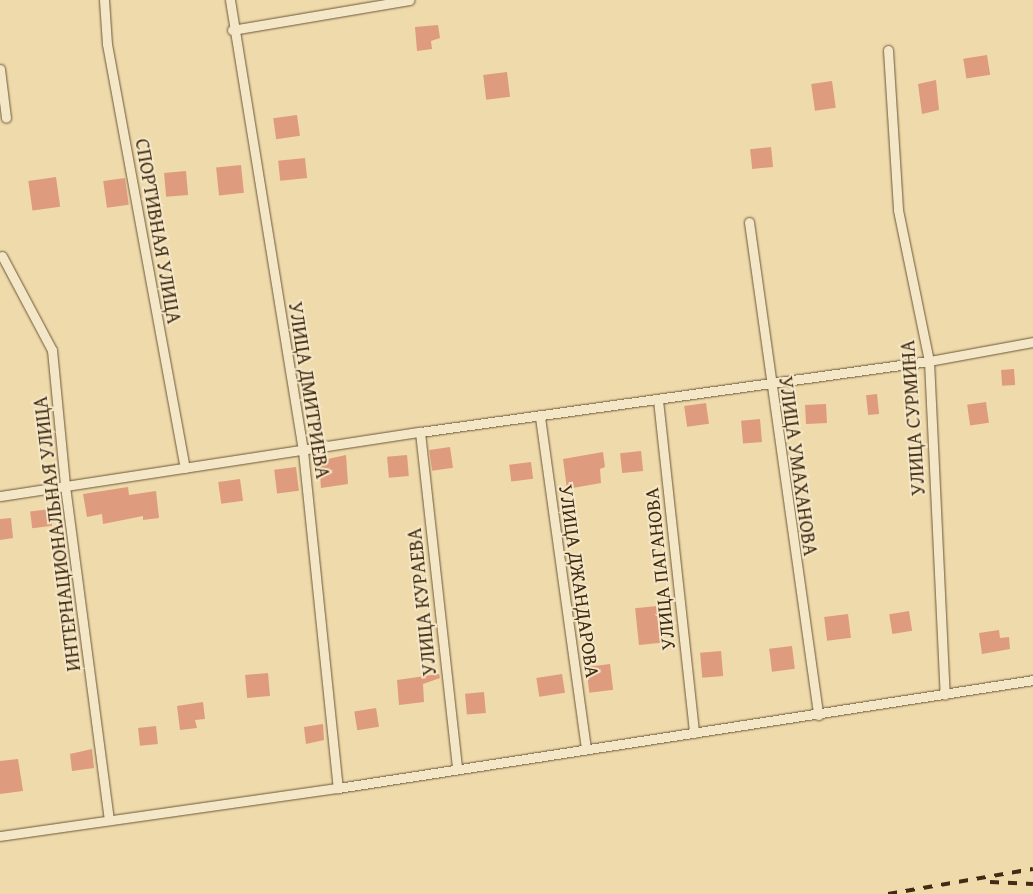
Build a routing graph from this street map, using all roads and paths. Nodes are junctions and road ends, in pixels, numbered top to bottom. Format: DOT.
graph roads {
  1 [pos="104,0"];
  2 [pos="230,0"];
  3 [pos="409,0"];
  4 [pos="370,4"];
  5 [pos="232,30"];
  6 [pos="888,50"];
  7 [pos="0,69"];
  8 [pos="6,118"];
  9 [pos="749,222"];
  10 [pos="2,256"];
  11 [pos="1033,342"];
  12 [pos="929,361"];
  13 [pos="770,384"];
  14 [pos="658,400"];
  15 [pos="540,417"];
  16 [pos="420,432"];
  17 [pos="303,451"];
  18 [pos="185,468"];
  19 [pos="65,486"];
  20 [pos="0,496"];
  21 [pos="1033,680"];
  22 [pos="945,695"];
  23 [pos="818,715"];
  24 [pos="694,733"];
  25 [pos="586,749"];
  26 [pos="457,769"];
  27 [pos="338,788"];
  28 [pos="109,820"];
  29 [pos="0,836"];
  1 -- 18 [label="street, СПОРТИВНАЯ УЛИЦА"];
  2 -- 5 [label="street, УЛИЦА ДМИТРИЕВА"];
  3 -- 4 [label="street"];
  4 -- 5 [label="street"];
  5 -- 17 [label="street, УЛИЦА ДМИТРИЕВА"];
  6 -- 12 [label="street, УЛИЦА СУРМИНА"];
  7 -- 8 [label="street"];
  9 -- 13 [label="street, УЛИЦА УМАХАНОВА"];
  10 -- 19 [label="street, ИНТЕРНАЦИОНАЛЬНАЯ УЛИЦА"];
  11 -- 12 [label="street"];
  12 -- 13 [label="street"];
  12 -- 22 [label="street, УЛИЦА СУРМИНА"];
  13 -- 14 [label="street"];
  13 -- 23 [label="street, УЛИЦА УМАХАНОВА"];
  14 -- 15 [label="street"];
  14 -- 24 [label="street, УЛИЦА ПАГАНОВА"];
  15 -- 16 [label="street"];
  15 -- 25 [label="street, УЛИЦА ДЖАНДАРОВА"];
  16 -- 17 [label="street"];
  16 -- 26 [label="street, УЛИЦА КУРАЕВА"];
  17 -- 18 [label="street"];
  17 -- 27 [label="street, УЛИЦА ДМИТРИЕВА"];
  18 -- 19 [label="street"];
  19 -- 20 [label="street"];
  19 -- 28 [label="street, ИНТЕРНАЦИОНАЛЬНАЯ УЛИЦА"];
  21 -- 22 [label="street"];
  22 -- 23 [label="street"];
  23 -- 24 [label="street"];
  24 -- 25 [label="street"];
  25 -- 26 [label="street"];
  26 -- 27 [label="street"];
  27 -- 28 [label="street"];
  28 -- 29 [label="street"];
}
